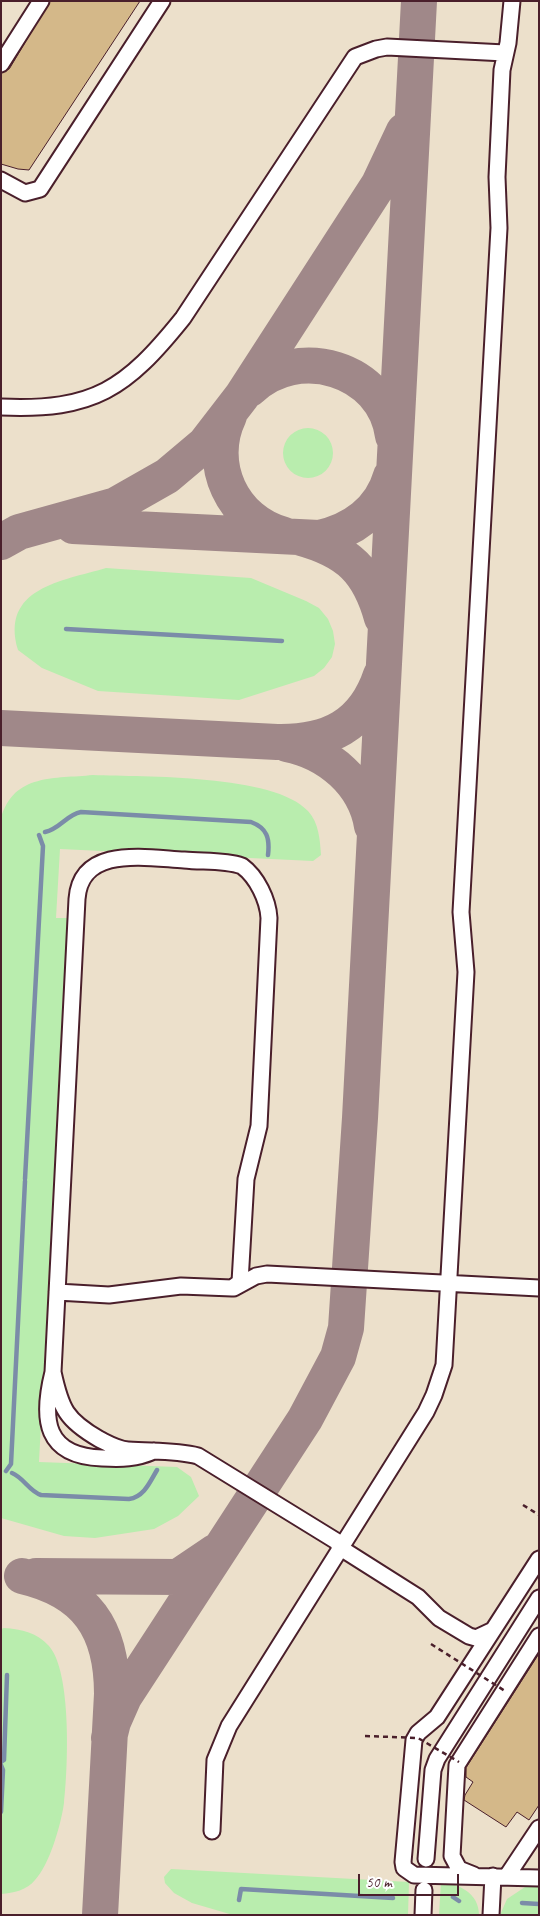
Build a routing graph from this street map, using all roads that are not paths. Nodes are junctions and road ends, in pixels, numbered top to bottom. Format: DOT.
graph roads {
  1 [pos="41,1"];
  2 [pos="162,1"];
  3 [pos="512,1"];
  4 [pos="505,53"];
  5 [pos="1,64"];
  6 [pos="1,180"];
  7 [pos="1,407"];
  8 [pos="450,1282"];
  9 [pos="232,1288"];
  10 [pos="539,1288"];
  11 [pos="57,1292"];
  12 [pos="53,1372"];
  13 [pos="154,1450"];
  14 [pos="340,1546"];
  15 [pos="539,1559"];
  16 [pos="539,1598"];
  17 [pos="493,1630"];
  18 [pos="539,1636"];
  19 [pos="539,1828"];
  20 [pos="212,1831"];
  21 [pos="426,1859"];
  22 [pos="475,1875"];
  23 [pos="500,1876"];
  24 [pos="539,1878"];
  25 [pos="424,1890"];
  26 [pos="423,1915"];
  27 [pos="490,1915"];
  1 -- 5 [label="lane"];
  2 -- 6 [label="lane"];
  3 -- 4 [label="lane"];
  4 -- 7 [label="lane"];
  4 -- 8 [label="lane"];
  8 -- 9 [label="lane"];
  8 -- 10 [label="lane"];
  8 -- 14 [label="lane"];
  9 -- 11 [label="lane"];
  9 -- 11 [label="lane"];
  11 -- 12 [label="lane"];
  12 -- 13 [label="lane"];
  12 -- 13 [label="lane"];
  13 -- 14 [label="lane"];
  14 -- 17 [label="lane"];
  14 -- 20 [label="lane"];
  15 -- 17 [label="lane"];
  16 -- 21 [label="lane"];
  17 -- 22 [label="lane"];
  18 -- 22 [label="lane"];
  19 -- 23 [label="lane"];
  22 -- 23 [label="lane"];
  23 -- 24 [label="lane"];
  23 -- 27 [label="lane"];
  25 -- 26 [label="lane"];
}
